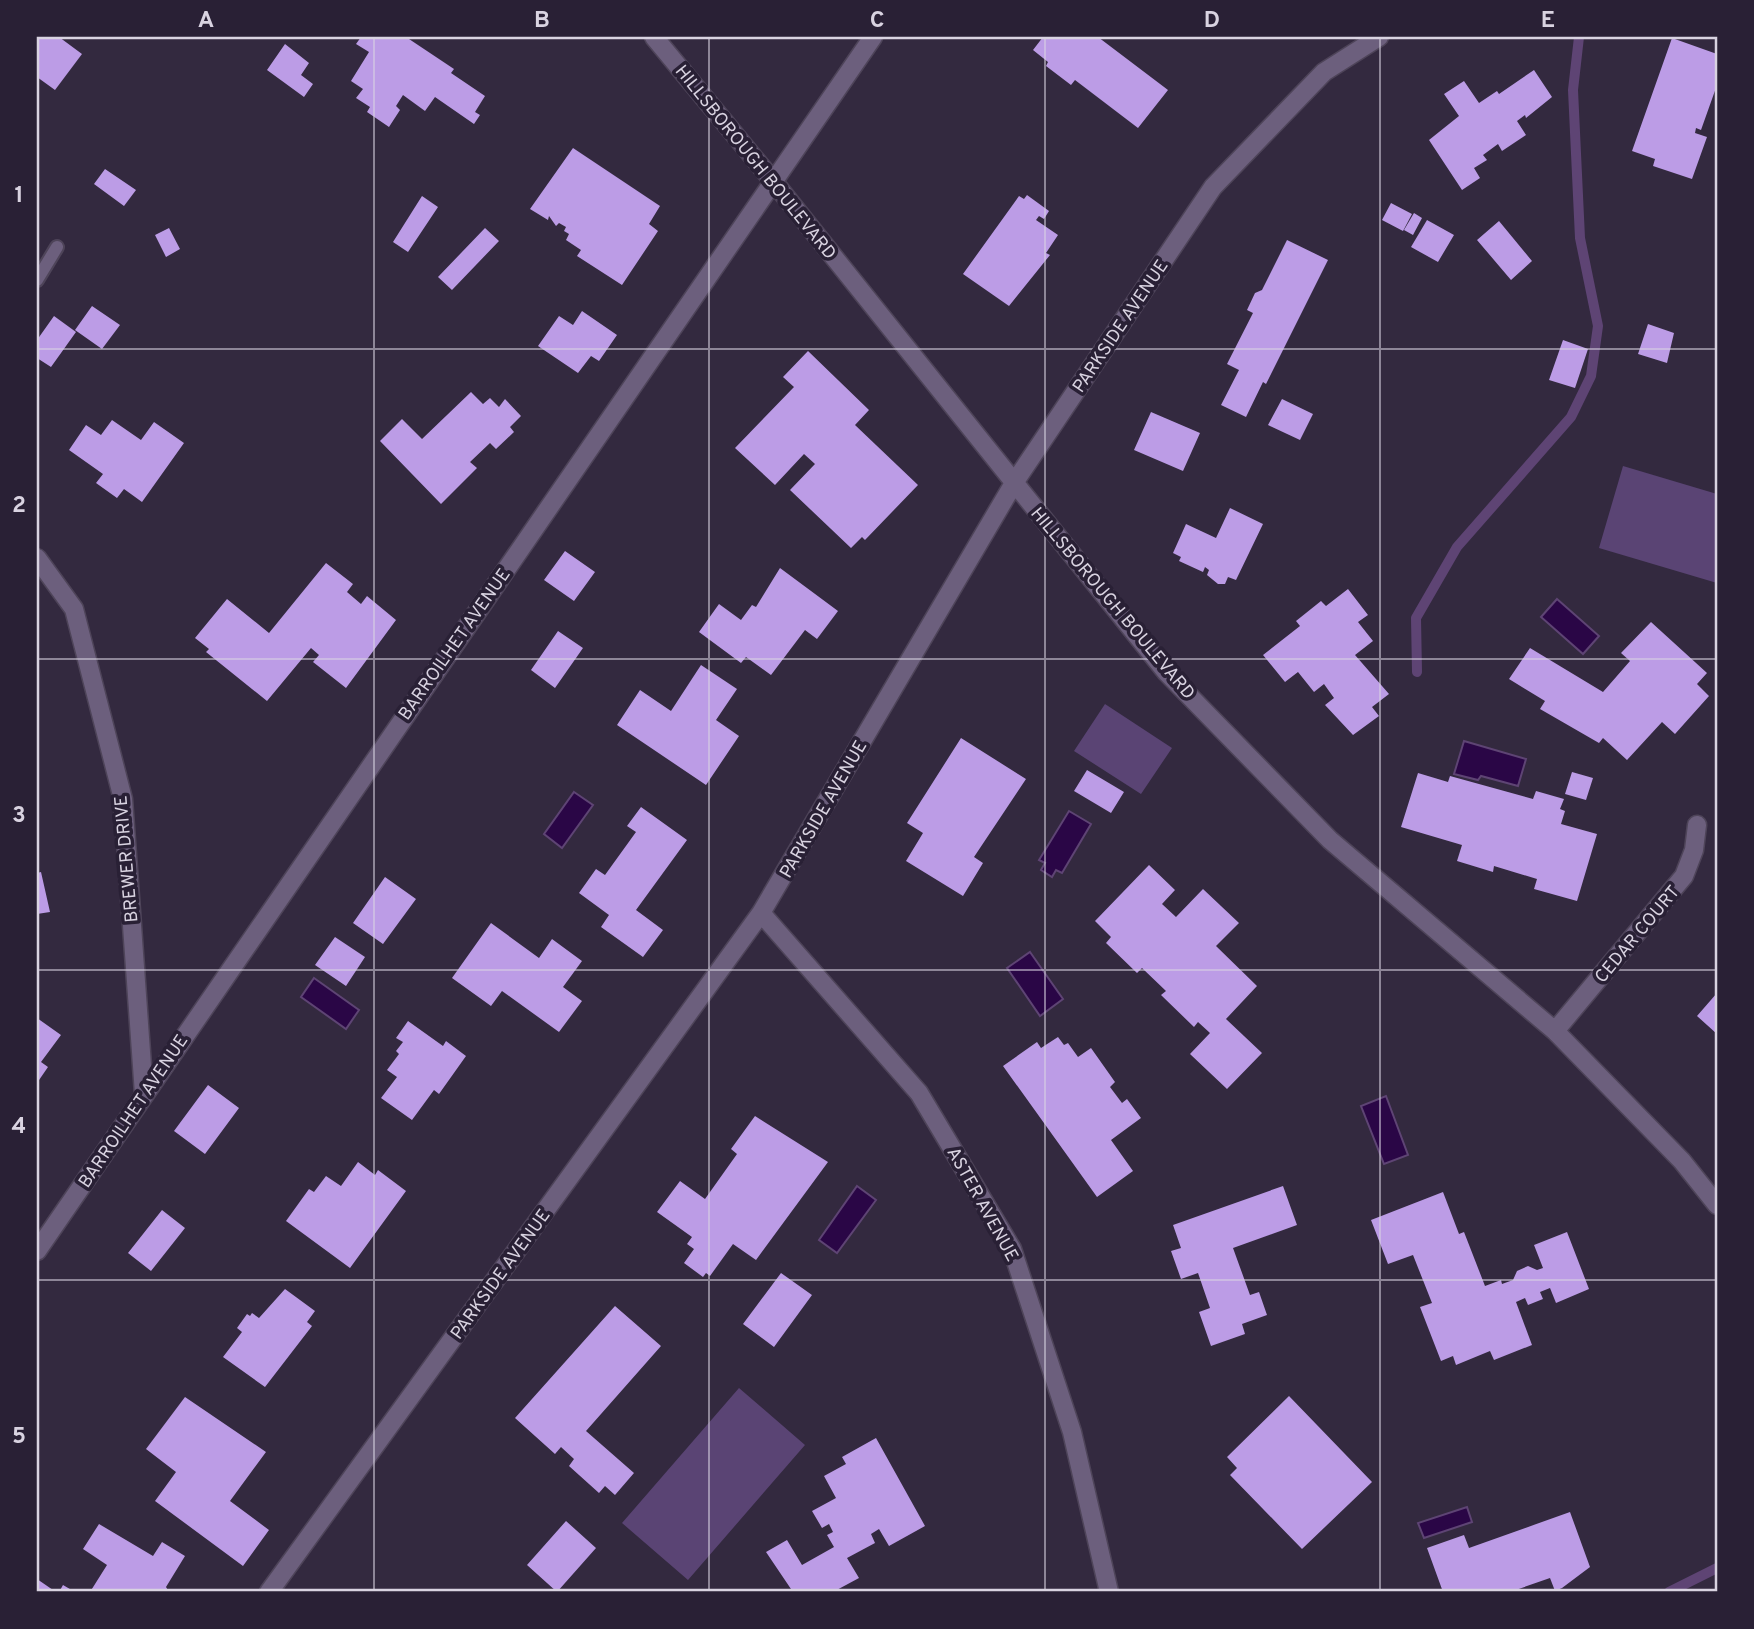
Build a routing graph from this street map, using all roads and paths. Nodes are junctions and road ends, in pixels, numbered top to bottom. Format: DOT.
graph roads {
  1 [pos="654,37"];
  2 [pos="873,37"];
  3 [pos="1379,37"];
  4 [pos="773,181"];
  5 [pos="57,247"];
  6 [pos="37,280"];
  7 [pos="1014,483"];
  8 [pos="37,558"];
  9 [pos="1698,825"];
  10 [pos="761,914"];
  11 [pos="1555,1031"];
  12 [pos="144,1094"];
  13 [pos="1717,1205"];
  14 [pos="37,1251"];
  15 [pos="269,1592"];
  16 [pos="1109,1592"];
  1 -- 4 [label="street, HILLSBOROUGH BOULEVARD"];
  2 -- 4 [label="street, BARROILHET AVENUE"];
  3 -- 7 [label="street, PARKSIDE AVENUE"];
  4 -- 7 [label="street, HILLSBOROUGH BOULEVARD"];
  4 -- 12 [label="street, BARROILHET AVENUE"];
  5 -- 6 [label="lane"];
  7 -- 10 [label="street, PARKSIDE AVENUE"];
  7 -- 11 [label="street, HILLSBOROUGH BOULEVARD"];
  8 -- 12 [label="street, BREWER DRIVE"];
  9 -- 11 [label="street, CEDAR COURT"];
  10 -- 15 [label="street, PARKSIDE AVENUE"];
  10 -- 16 [label="street, ASTER AVENUE"];
  11 -- 13 [label="street, HILLSBOROUGH BOULEVARD"];
  12 -- 14 [label="street, BARROILHET AVENUE"];
}
